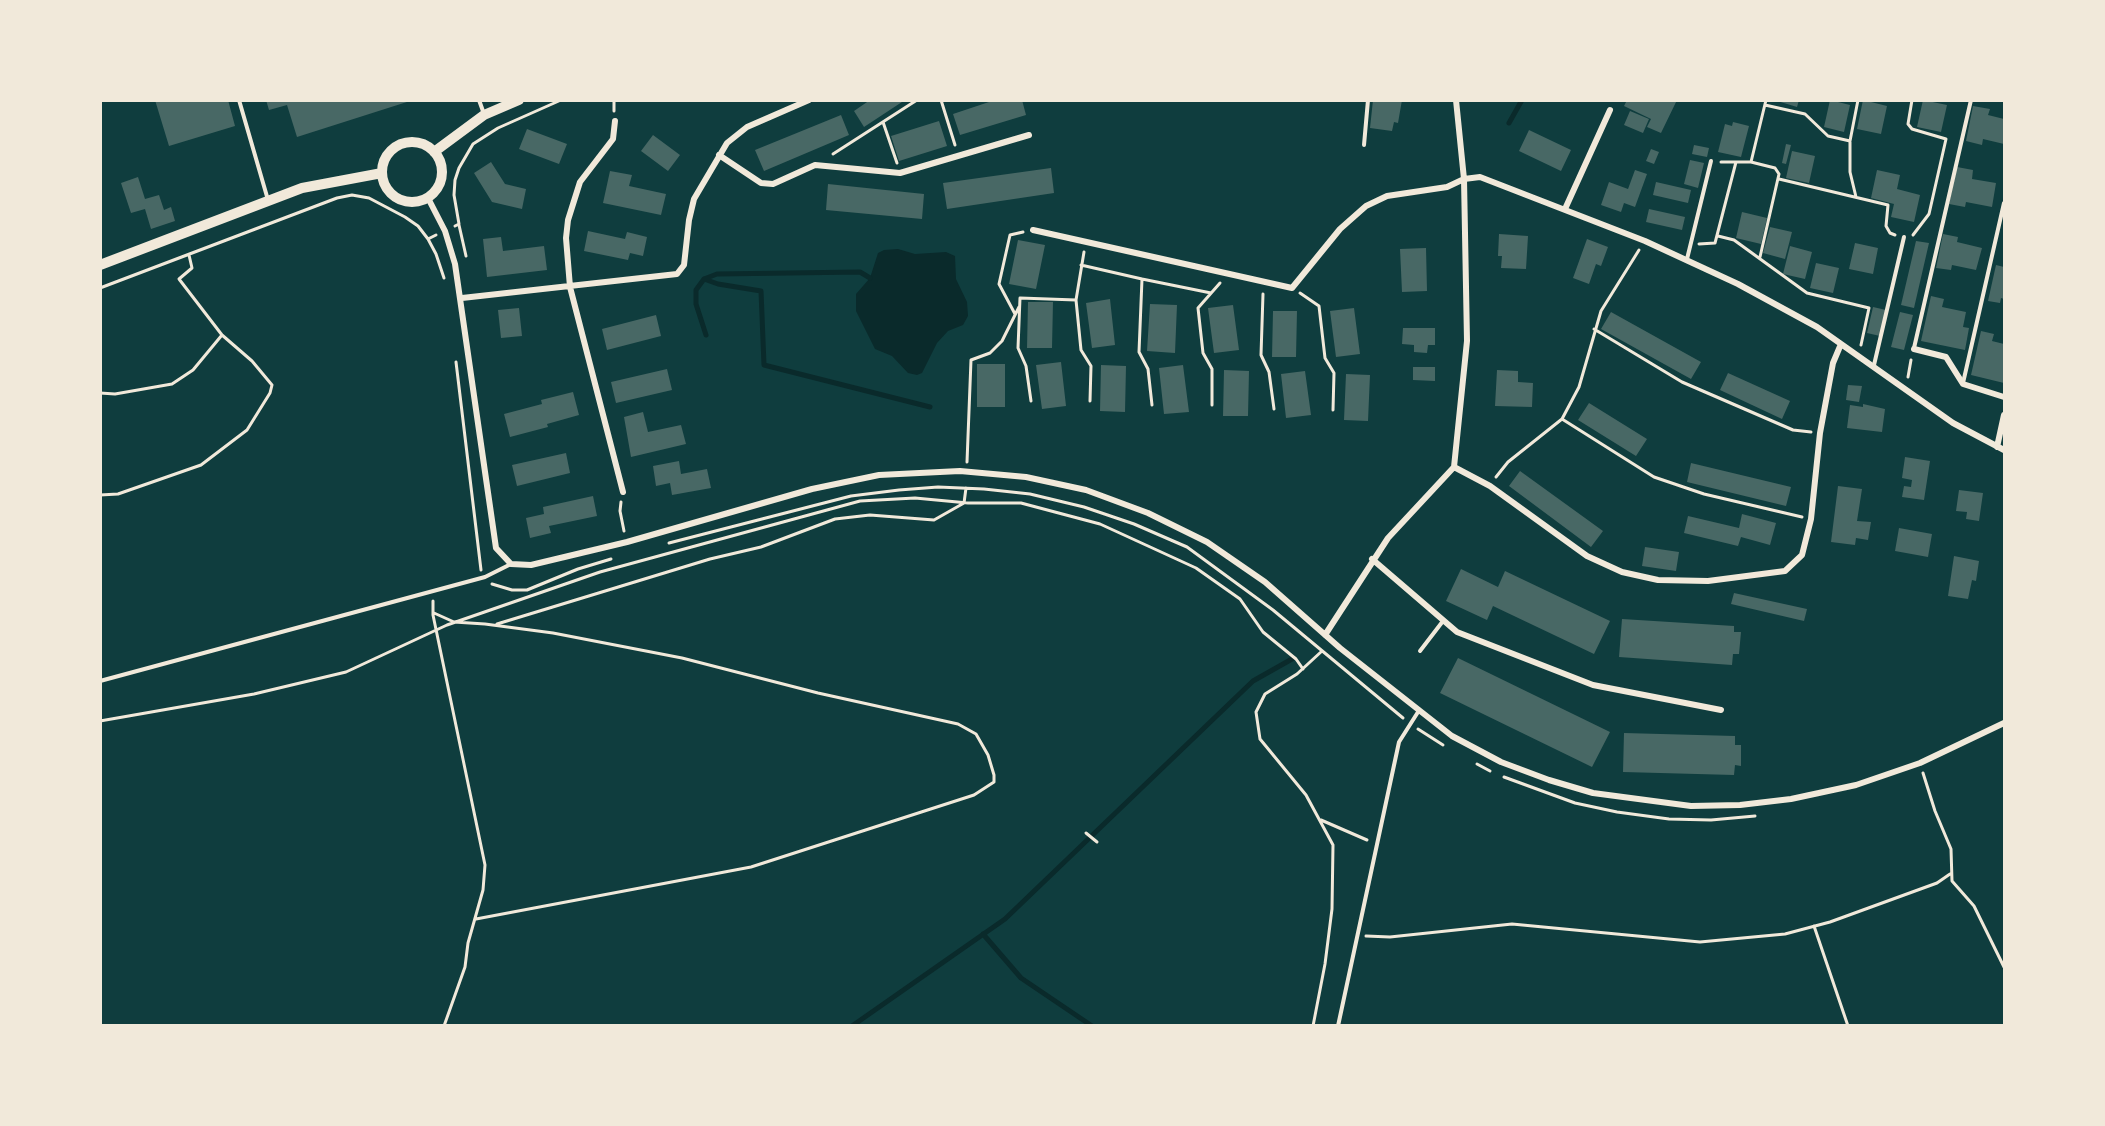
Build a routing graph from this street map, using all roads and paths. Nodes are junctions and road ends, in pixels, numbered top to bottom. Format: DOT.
graph roads {
  1 [pos="239,100"];
  2 [pos="480,100"];
  3 [pos="519,100"];
  4 [pos="561,100"];
  5 [pos="809,100"];
  6 [pos="917,100"];
  7 [pos="941,100"];
  8 [pos="1368,100"];
  9 [pos="1456,100"];
  10 [pos="1858,100"];
  11 [pos="1912,100"];
  12 [pos="1971,100"];
  13 [pos="1765,103"];
  14 [pos="1610,110"];
  15 [pos="484,115"];
  16 [pos="615,121"];
  17 [pos="883,122"];
  18 [pos="1029,135"];
  19 [pos="1850,141"];
  20 [pos="1364,145"];
  21 [pos="434,152"];
  22 [pos="719,155"];
  23 [pos="958,155"];
  24 [pos="1711,161"];
  25 [pos="1736,162"];
  26 [pos="1751,162"];
  27 [pos="815,165"];
  28 [pos="382,172"];
  29 [pos="900,173"];
  30 [pos="1464,179"];
  31 [pos="1779,180"];
  32 [pos="1856,197"];
  33 [pos="428,198"];
  34 [pos="269,202"];
  35 [pos="2004,203"];
  36 [pos="1565,209"];
  37 [pos="1033,230"];
  38 [pos="445,231"];
  39 [pos="1718,236"];
  40 [pos="1904,237"];
  41 [pos="428,239"];
  42 [pos="1645,241"];
  43 [pos="1086,242"];
  44 [pos="1692,243"];
  45 [pos="189,255"];
  46 [pos="1760,258"];
  47 [pos="1688,260"];
  48 [pos="100,265"];
  49 [pos="1081,265"];
  50 [pos="1228,274"];
  51 [pos="1142,279"];
  52 [pos="1263,282"];
  53 [pos="570,287"];
  54 [pos="100,288"];
  55 [pos="446,288"];
  56 [pos="1292,288"];
  57 [pos="1211,293"];
  58 [pos="462,298"];
  59 [pos="1076,300"];
  60 [pos="1019,307"];
  61 [pos="1015,314"];
  62 [pos="1594,329"];
  63 [pos="222,335"];
  64 [pos="1841,344"];
  65 [pos="1914,349"];
  66 [pos="454,350"];
  67 [pos="1859,356"];
  68 [pos="1874,366"];
  69 [pos="1963,384"];
  70 [pos="1905,389"];
  71 [pos="100,393"];
  72 [pos="2004,397"];
  73 [pos="1031,401"];
  74 [pos="1090,401"];
  75 [pos="1152,405"];
  76 [pos="1212,405"];
  77 [pos="1274,410"];
  78 [pos="1333,410"];
  79 [pos="2004,416"];
  80 [pos="1562,419"];
  81 [pos="1820,433"];
  82 [pos="1997,447"];
  83 [pos="2004,450"];
  84 [pos="1454,467"];
  85 [pos="965,472"];
  86 [pos="1490,486"];
  87 [pos="966,488"];
  88 [pos="623,492"];
  89 [pos="100,495"];
  90 [pos="964,503"];
  91 [pos="1811,519"];
  92 [pos="627,542"];
  93 [pos="664,545"];
  94 [pos="1372,559"];
  95 [pos="511,564"];
  96 [pos="485,577"];
  97 [pos="433,590"];
  98 [pos="434,613"];
  99 [pos="1443,621"];
  100 [pos="454,622"];
  101 [pos="495,625"];
  102 [pos="438,629"];
  103 [pos="1325,635"];
  104 [pos="1322,651"];
  105 [pos="1420,651"];
  106 [pos="1303,669"];
  107 [pos="100,681"];
  108 [pos="1721,710"];
  109 [pos="1418,712"];
  110 [pos="100,721"];
  111 [pos="2004,723"];
  112 [pos="1411,724"];
  113 [pos="1445,746"];
  114 [pos="1920,763"];
  115 [pos="1476,764"];
  116 [pos="1933,768"];
  117 [pos="1923,772"];
  118 [pos="1913,775"];
  119 [pos="1764,814"];
  120 [pos="1319,819"];
  121 [pos="1086,833"];
  122 [pos="1097,842"];
  123 [pos="1377,847"];
  124 [pos="1950,874"];
  125 [pos="476,919"];
  126 [pos="1814,926"];
  127 [pos="1359,935"];
  128 [pos="2004,967"];
  129 [pos="444,1026"];
  130 [pos="1313,1026"];
  131 [pos="1338,1026"];
  132 [pos="1848,1026"];
  1 -- 34 [label="lane"];
  2 -- 15 [label="lane"];
  3 -- 15 [label="street"];
  4 -- 38 [label="path"];
  5 -- 22 [label="street"];
  6 -- 17 [label="path"];
  7 -- 23 [label="path"];
  8 -- 20 [label="lane"];
  9 -- 30 [label="street"];
  10 -- 19 [label="path"];
  11 -- 40 [label="path"];
  12 -- 65 [label="lane"];
  13 -- 19 [label="path"];
  13 -- 26 [label="path"];
  14 -- 36 [label="street"];
  15 -- 21 [label="street"];
  16 -- 53 [label="street"];
  17 -- 27 [label="path"];
  17 -- 29 [label="path"];
  18 -- 23 [label="street"];
  19 -- 32 [label="path"];
  21 -- 28 [label="street"];
  21 -- 33 [label="street"];
  22 -- 27 [label="street"];
  22 -- 53 [label="street"];
  23 -- 29 [label="street"];
  24 -- 25 [label="path"];
  24 -- 44 [label="lane"];
  25 -- 26 [label="path"];
  25 -- 39 [label="path"];
  26 -- 31 [label="path"];
  27 -- 29 [label="street"];
  28 -- 33 [label="street"];
  28 -- 34 [label="street"];
  30 -- 36 [label="street"];
  30 -- 56 [label="street"];
  30 -- 84 [label="street"];
  31 -- 32 [label="path"];
  31 -- 46 [label="path"];
  32 -- 40 [label="path"];
  33 -- 38 [label="street"];
  34 -- 48 [label="street"];
  35 -- 69 [label="lane"];
  36 -- 42 [label="street"];
  37 -- 43 [label="street"];
  37 -- 61 [label="path"];
  38 -- 41 [label="path"];
  38 -- 58 [label="street"];
  39 -- 44 [label="path"];
  39 -- 46 [label="path"];
  40 -- 68 [label="lane"];
  41 -- 45 [label="path"];
  41 -- 55 [label="path"];
  42 -- 47 [label="street"];
  42 -- 62 [label="path"];
  43 -- 49 [label="path"];
  43 -- 50 [label="street"];
  44 -- 47 [label="lane"];
  45 -- 54 [label="path"];
  45 -- 63 [label="path"];
  46 -- 67 [label="path"];
  47 -- 64 [label="street"];
  49 -- 51 [label="path"];
  49 -- 59 [label="path"];
  50 -- 52 [label="street"];
  50 -- 57 [label="path"];
  51 -- 57 [label="path"];
  51 -- 75 [label="path"];
  52 -- 56 [label="street"];
  52 -- 77 [label="path"];
  53 -- 58 [label="street"];
  53 -- 88 [label="street"];
  56 -- 78 [label="path"];
  57 -- 76 [label="path"];
  58 -- 95 [label="street"];
  59 -- 60 [label="path"];
  59 -- 74 [label="path"];
  60 -- 61 [label="path"];
  60 -- 73 [label="path"];
  61 -- 85 [label="path"];
  62 -- 80 [label="path"];
  62 -- 81 [label="path"];
  63 -- 71 [label="path"];
  63 -- 89 [label="path"];
  64 -- 67 [label="street"];
  64 -- 81 [label="street"];
  65 -- 69 [label="street"];
  65 -- 70 [label="path"];
  66 -- 96 [label="path"];
  67 -- 68 [label="street"];
  68 -- 70 [label="street"];
  69 -- 72 [label="street"];
  70 -- 82 [label="street"];
  79 -- 82 [label="street"];
  80 -- 86 [label="path"];
  80 -- 91 [label="path"];
  81 -- 91 [label="street"];
  82 -- 83 [label="street"];
  84 -- 86 [label="street"];
  84 -- 94 [label="street"];
  85 -- 92 [label="street"];
  85 -- 103 [label="street"];
  86 -- 91 [label="street"];
  87 -- 90 [label="path"];
  87 -- 93 [label="path"];
  87 -- 104 [label="path"];
  88 -- 92 [label="path"];
  90 -- 100 [label="path"];
  90 -- 101 [label="path"];
  90 -- 106 [label="path"];
  92 -- 95 [label="street"];
  92 -- 96 [label="path"];
  94 -- 99 [label="street"];
  94 -- 103 [label="street"];
  95 -- 96 [label="lane"];
  96 -- 97 [label="lane"];
  97 -- 98 [label="path"];
  97 -- 107 [label="lane"];
  98 -- 100 [label="path"];
  98 -- 102 [label="path"];
  99 -- 105 [label="lane"];
  99 -- 108 [label="street"];
  100 -- 101 [label="path"];
  100 -- 102 [label="path"];
  101 -- 125 [label="path"];
  102 -- 110 [label="path"];
  102 -- 125 [label="path"];
  103 -- 109 [label="street"];
  104 -- 106 [label="path"];
  104 -- 112 [label="path"];
  106 -- 120 [label="path"];
  109 -- 112 [label="lane"];
  109 -- 114 [label="street"];
  111 -- 114 [label="street"];
  112 -- 113 [label="path"];
  112 -- 123 [label="lane"];
  114 -- 117 [label="path"];
  115 -- 119 [label="path"];
  116 -- 117 [label="path"];
  117 -- 118 [label="path"];
  117 -- 124 [label="path"];
  120 -- 123 [label="path"];
  120 -- 130 [label="path"];
  121 -- 122 [label="path"];
  123 -- 127 [label="lane"];
  124 -- 126 [label="path"];
  124 -- 128 [label="path"];
  125 -- 129 [label="path"];
  126 -- 127 [label="path"];
  126 -- 132 [label="path"];
  127 -- 131 [label="lane"];
}
